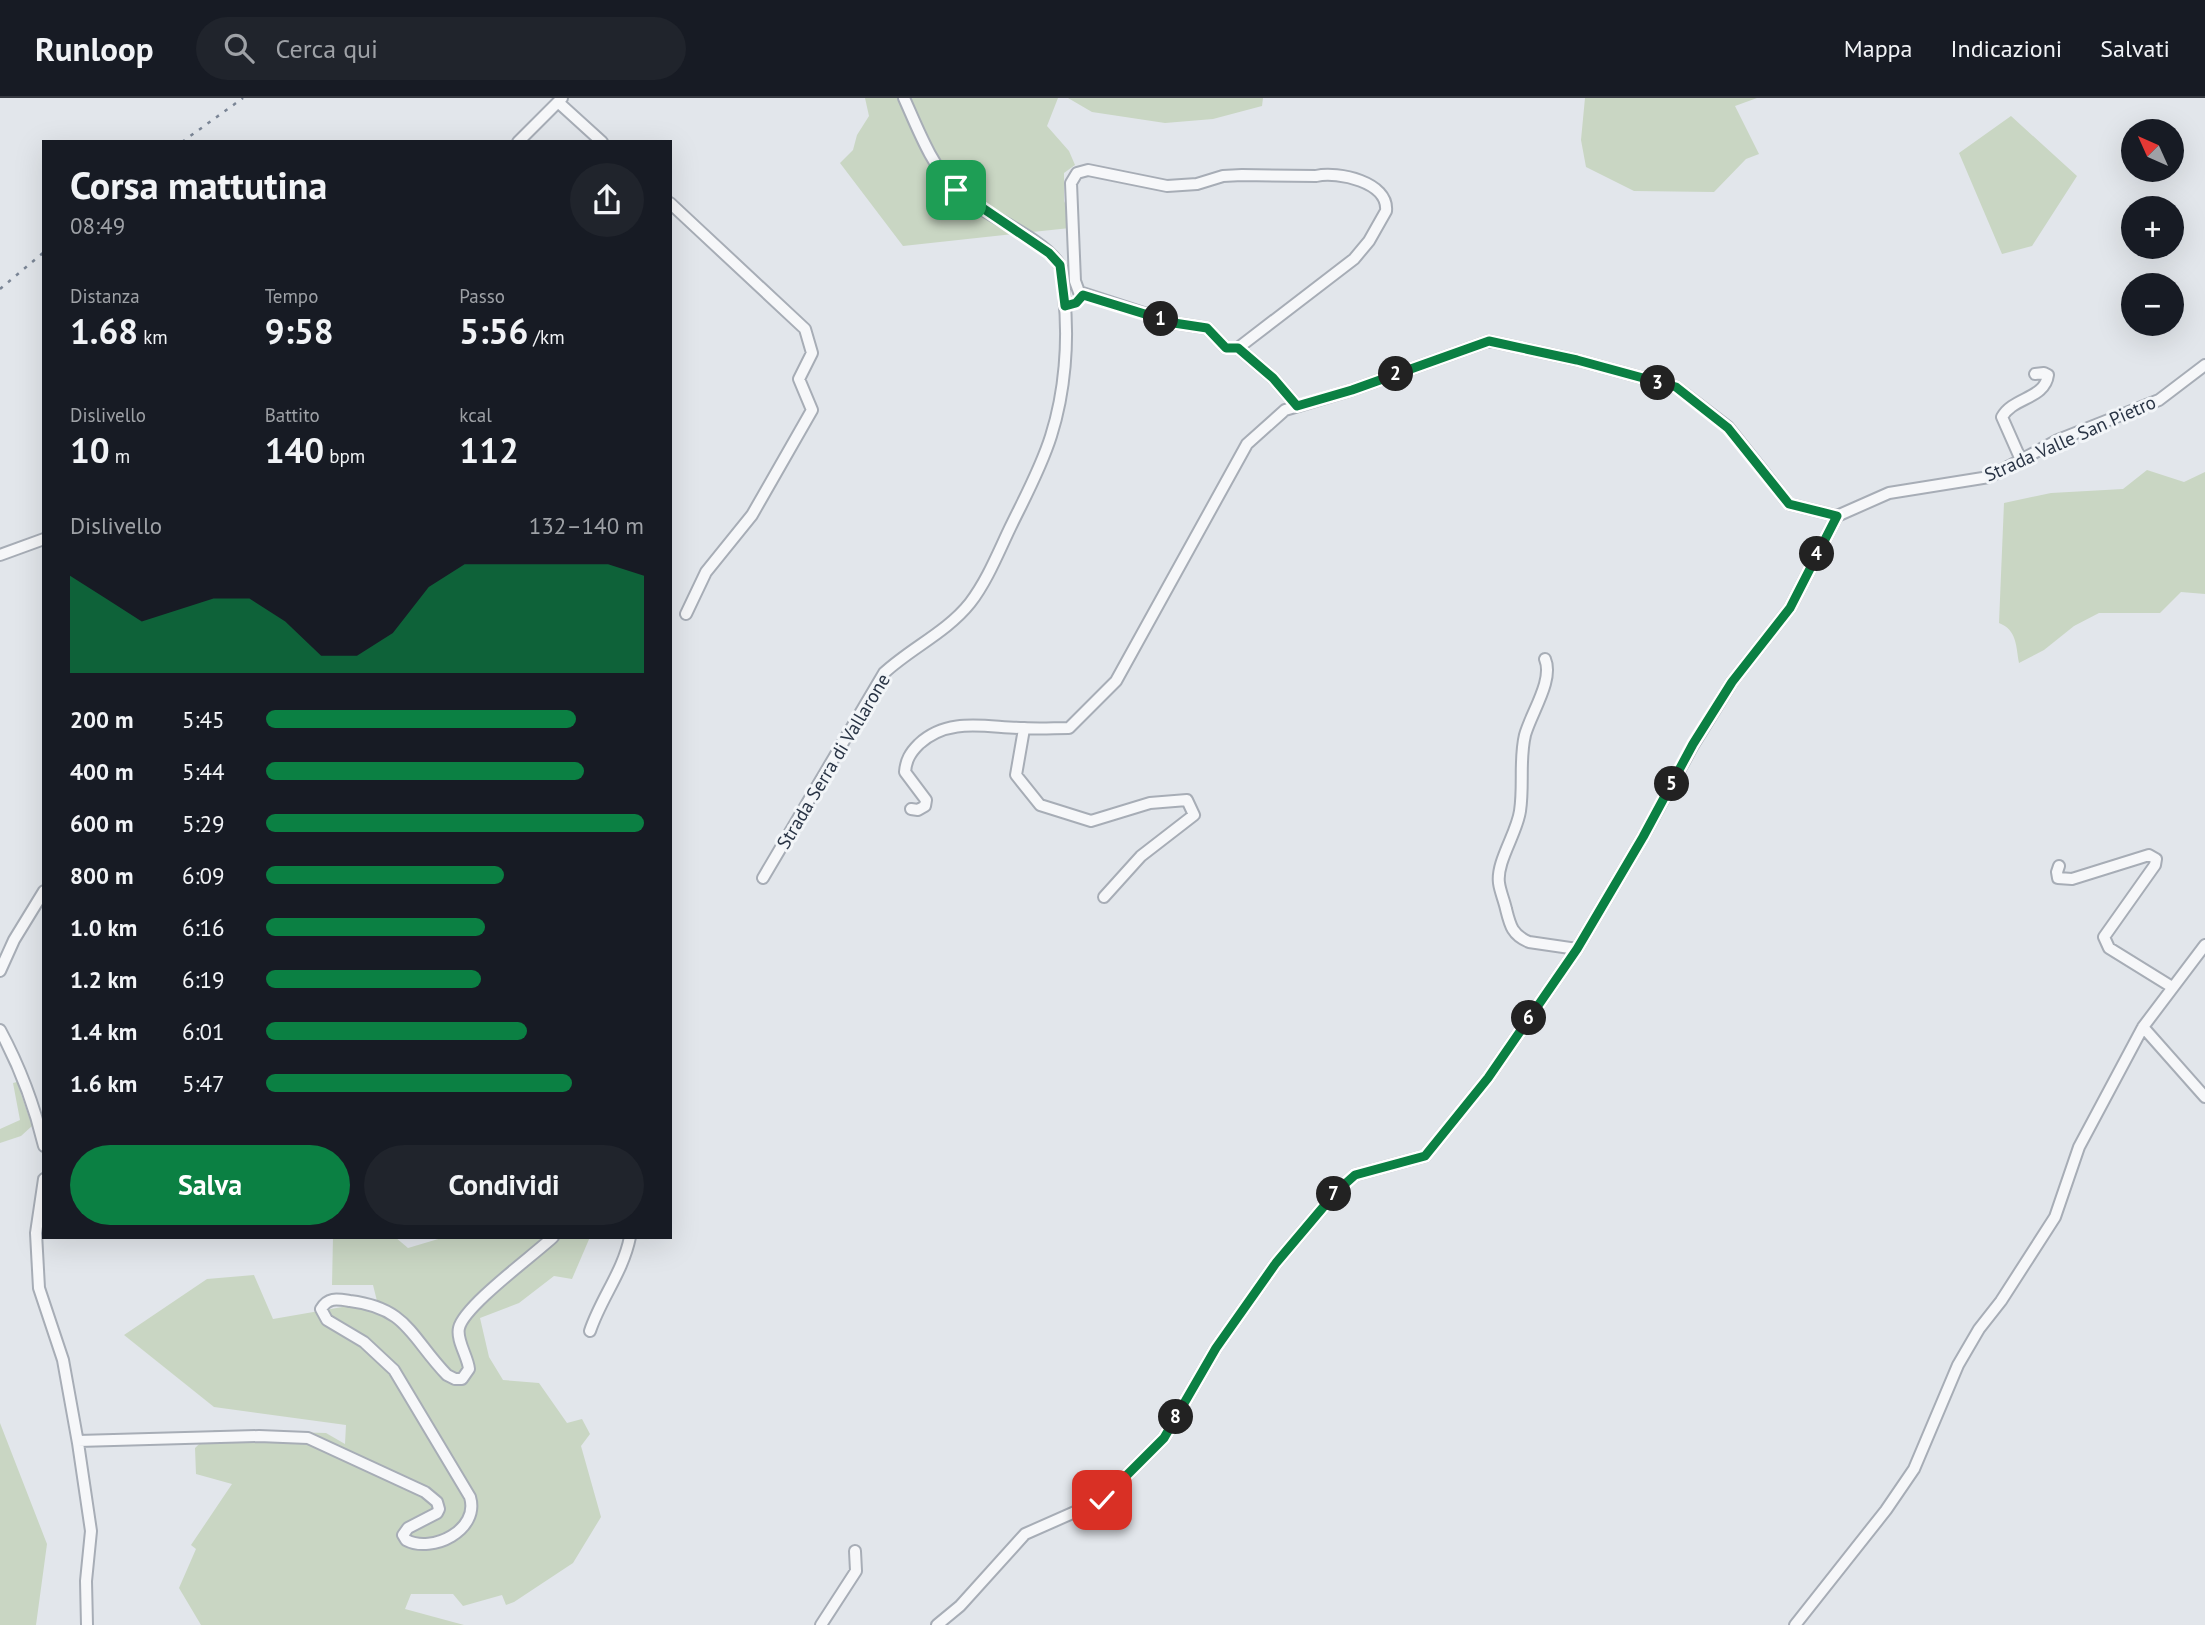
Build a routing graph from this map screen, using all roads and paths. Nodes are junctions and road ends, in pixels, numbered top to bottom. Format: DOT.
graph roads {
  1 [pos="904,98"];
  2 [pos="560,100"];
  3 [pos="521,140"];
  4 [pos="600,140"];
  5 [pos="672,205"];
  6 [pos="1083,295"];
  7 [pos="1065,306"];
  8 [pos="1238,348"];
  9 [pos="2205,365"];
  10 [pos="2035,374"];
  11 [pos="1297,406"];
  12 [pos="2021,460"];
  13 [pos="1837,516"];
  14 [pos="42,540"];
  15 [pos="0,555"];
  16 [pos="686,614"];
  17 [pos="1545,659"];
  18 [pos="1024,729"];
  19 [pos="911,809"];
  20 [pos="2059,866"];
  21 [pos="764,878"];
  22 [pos="42,894"];
  23 [pos="1104,897"];
  24 [pos="2205,945"];
  25 [pos="1577,949"];
  26 [pos="0,971"];
  27 [pos="2172,986"];
  28 [pos="2143,1027"];
  29 [pos="0,1030"];
  30 [pos="2205,1097"];
  31 [pos="42,1137"];
  32 [pos="42,1193"];
  33 [pos="551,1239"];
  34 [pos="629,1239"];
  35 [pos="590,1331"];
  36 [pos="78,1441"];
  37 [pos="855,1551"];
  38 [pos="87,1625"];
  39 [pos="821,1625"];
  40 [pos="937,1625"];
  41 [pos="1795,1625"];
  1 -- 7 [label="street, Strada Serra di Vallarone"];
  2 -- 3 [label="street"];
  2 -- 4 [label="street"];
  5 -- 16 [label="street"];
  6 -- 7 [label="street"];
  6 -- 8 [label="street"];
  6 -- 8 [label="street"];
  7 -- 21 [label="street, Strada Serra di Vallarone"];
  8 -- 11 [label="street"];
  9 -- 12 [label="street, Strada Valle San Pietro"];
  10 -- 12 [label="street"];
  11 -- 13 [label="street"];
  11 -- 18 [label="street"];
  12 -- 13 [label="street, Strada Valle San Pietro"];
  13 -- 25 [label="street"];
  14 -- 15 [label="street"];
  17 -- 25 [label="street"];
  18 -- 19 [label="street"];
  18 -- 23 [label="street"];
  20 -- 27 [label="street"];
  22 -- 26 [label="street"];
  24 -- 27 [label="street"];
  25 -- 40 [label="street"];
  27 -- 28 [label="street"];
  28 -- 30 [label="street"];
  28 -- 41 [label="street"];
  29 -- 31 [label="street"];
  32 -- 36 [label="street"];
  33 -- 36 [label="street"];
  34 -- 35 [label="street"];
  36 -- 38 [label="street"];
  37 -- 39 [label="street"];
}
